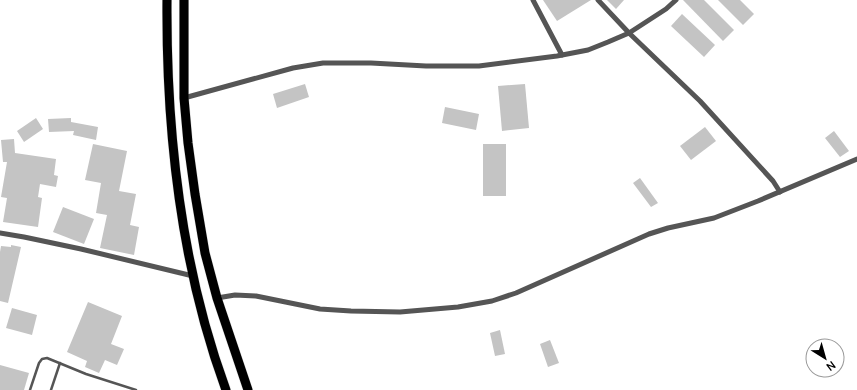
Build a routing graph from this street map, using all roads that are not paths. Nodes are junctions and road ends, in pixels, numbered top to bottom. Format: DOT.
graph roads {
  1 [pos="168,0"];
  2 [pos="184,0"];
  3 [pos="533,0"];
  4 [pos="598,0"];
  5 [pos="676,0"];
  6 [pos="629,33"];
  7 [pos="562,55"];
  8 [pos="184,98"];
  9 [pos="857,159"];
  10 [pos="780,192"];
  11 [pos="0,233"];
  12 [pos="193,276"];
  13 [pos="217,298"];
  14 [pos="60,362"];
  15 [pos="224,388"];
  16 [pos="30,390"];
  17 [pos="51,390"];
  18 [pos="136,390"];
  19 [pos="248,390"];
  1 -- 12 [label="highway"];
  2 -- 8 [label="highway"];
  3 -- 7 [label="street"];
  4 -- 6 [label="street"];
  5 -- 6 [label="street"];
  6 -- 7 [label="street"];
  6 -- 10 [label="street"];
  7 -- 8 [label="street"];
  8 -- 13 [label="highway"];
  9 -- 10 [label="street"];
  10 -- 13 [label="street"];
  11 -- 12 [label="street"];
  12 -- 15 [label="highway"];
  13 -- 19 [label="highway"];
  14 -- 16 [label="lane"];
  14 -- 17 [label="lane"];
  14 -- 18 [label="lane"];
}
